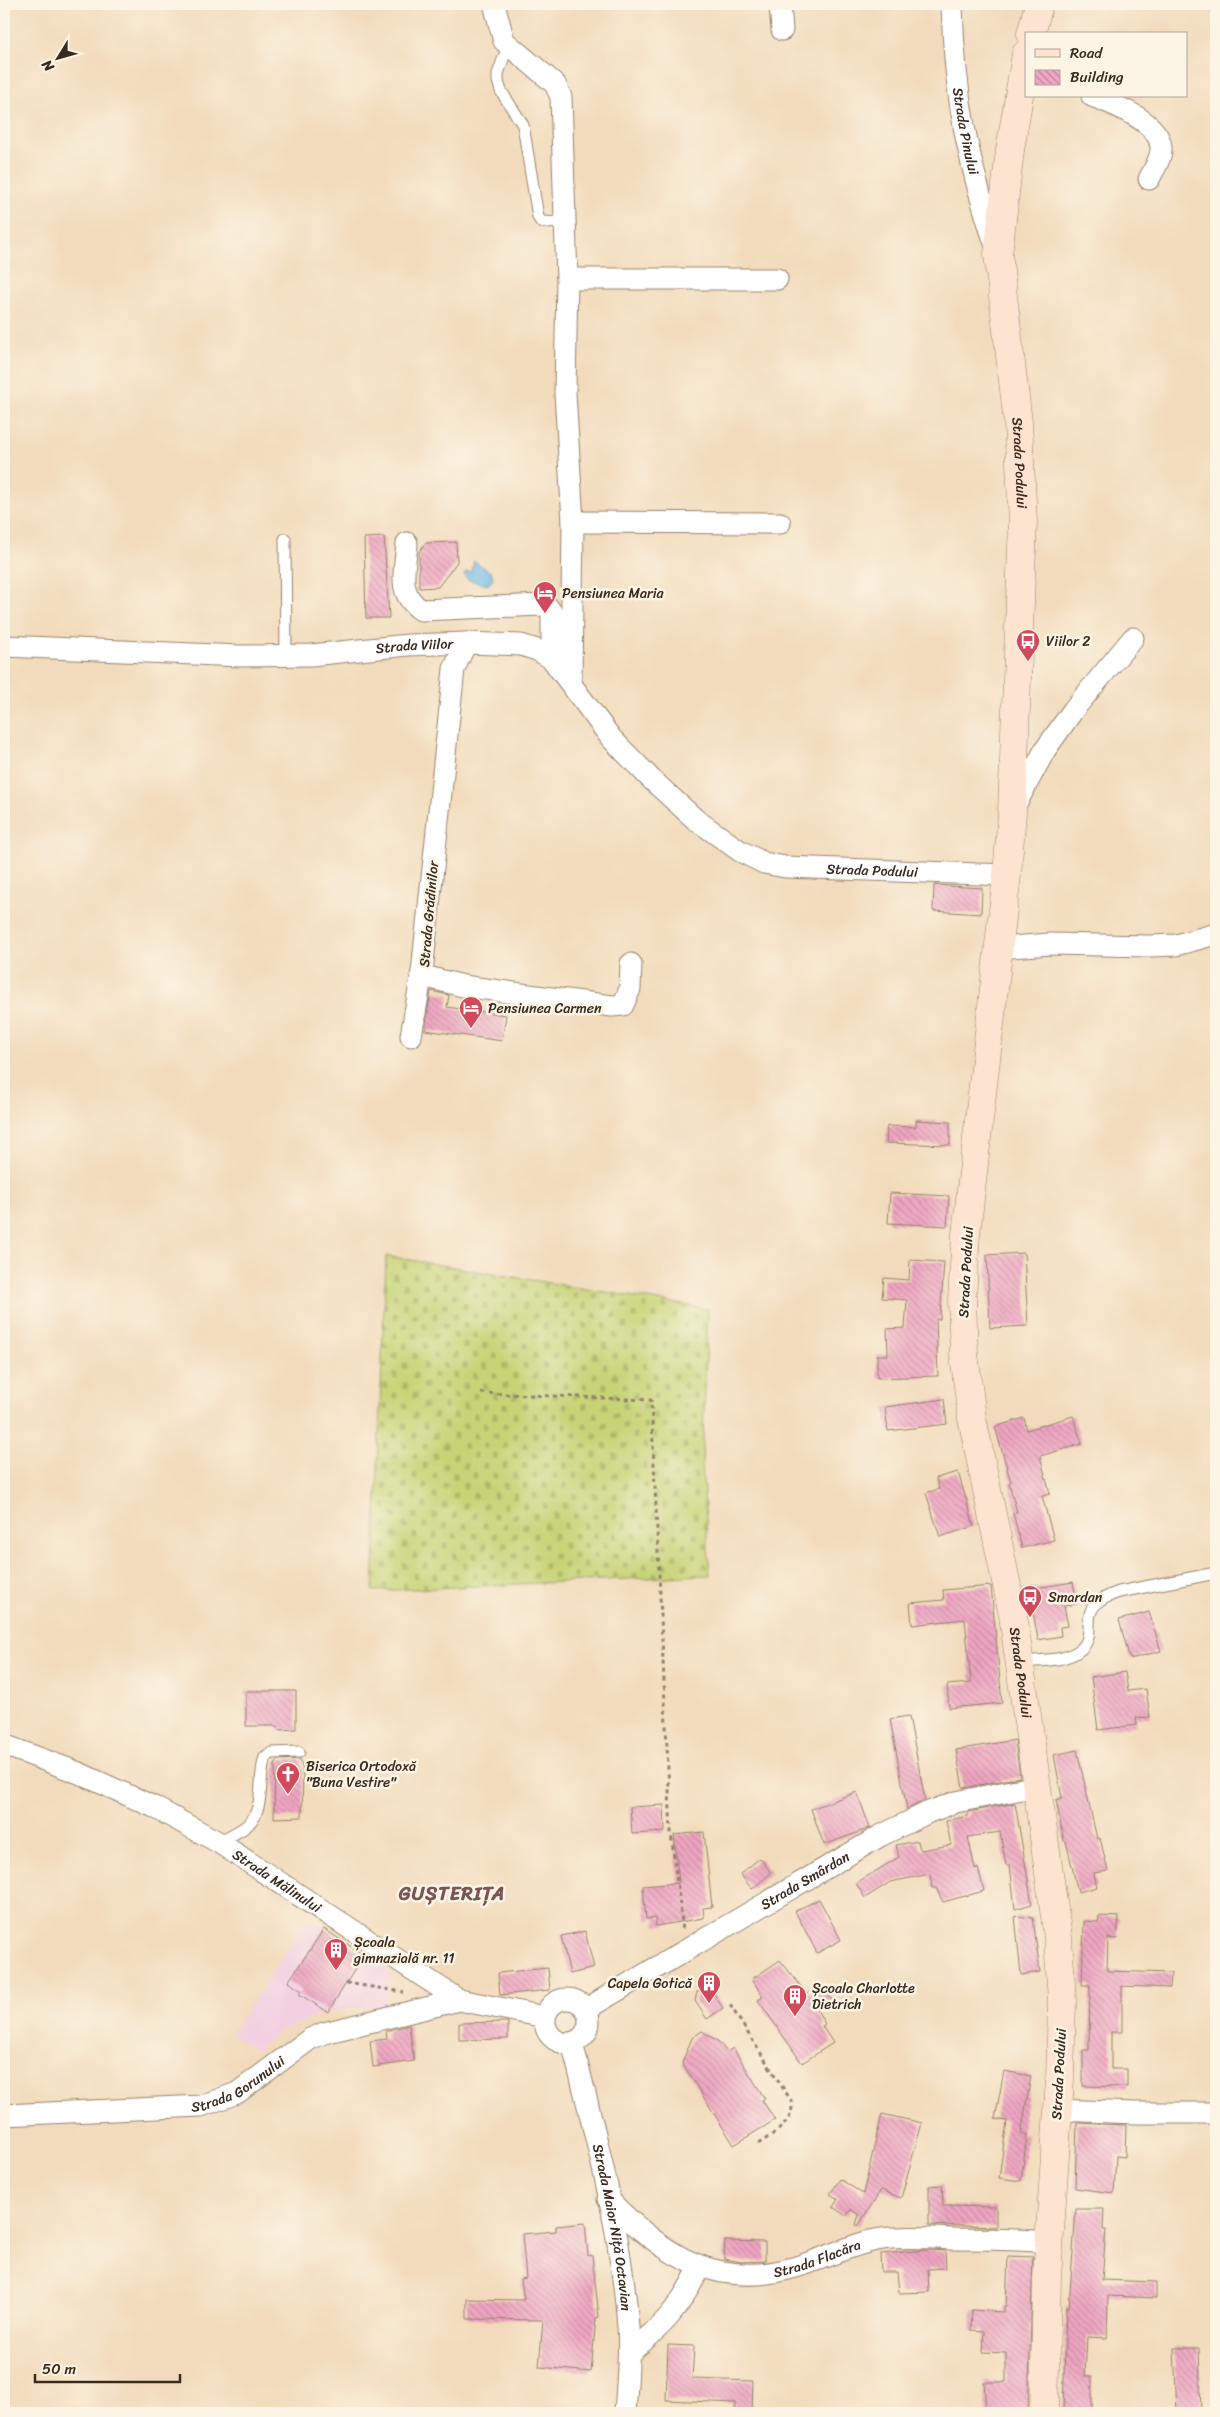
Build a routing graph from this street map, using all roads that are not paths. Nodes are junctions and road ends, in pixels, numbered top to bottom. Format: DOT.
graph roads {
  1 [pos="494,4"];
  2 [pos="780,4"];
  3 [pos="952,4"];
  4 [pos="1039,4"];
  5 [pos="782,30"];
  6 [pos="1032,32"];
  7 [pos="508,45"];
  8 [pos="1025,69"];
  9 [pos="1097,98"];
  10 [pos="1149,179"];
  11 [pos="566,222"];
  12 [pos="998,254"];
  13 [pos="567,279"];
  14 [pos="777,279"];
  15 [pos="573,522"];
  16 [pos="780,523"];
  17 [pos="285,539"];
  18 [pos="407,543"];
  19 [pos="1134,638"];
  20 [pos="466,643"];
  21 [pos="4,646"];
  22 [pos="286,656"];
  23 [pos="552,659"];
  24 [pos="571,683"];
  25 [pos="1012,812"];
  26 [pos="740,851"];
  27 [pos="1007,875"];
  28 [pos="1216,934"];
  29 [pos="999,948"];
  30 [pos="631,964"];
  31 [pos="422,972"];
  32 [pos="411,1036"];
  33 [pos="1216,1573"];
  34 [pos="1020,1662"];
  35 [pos="4,1746"];
  36 [pos="299,1752"];
  37 [pos="1037,1786"];
  38 [pos="218,1842"];
  39 [pos="459,2000"];
  40 [pos="586,2009"];
  41 [pos="545,2017"];
  42 [pos="572,2043"];
  43 [pos="1058,2110"];
  44 [pos="1216,2113"];
  45 [pos="4,2115"];
  46 [pos="608,2199"];
  47 [pos="1049,2242"];
  48 [pos="700,2267"];
  49 [pos="629,2353"];
  50 [pos="625,2413"];
  51 [pos="1044,2413"];
  1 -- 7 [label="street"];
  2 -- 5 [label="street"];
  3 -- 12 [label="street, Strada Pinului"];
  4 -- 6 [label="street"];
  7 -- 11 [label="street"];
  7 -- 11 [label="lane"];
  8 -- 12 [label="street, Strada Podului"];
  9 -- 10 [label="street"];
  11 -- 13 [label="street"];
  12 -- 25 [label="street, Strada Podului"];
  13 -- 14 [label="street"];
  13 -- 15 [label="street"];
  15 -- 16 [label="street"];
  15 -- 24 [label="street"];
  17 -- 22 [label="lane"];
  18 -- 23 [label="street"];
  19 -- 25 [label="street"];
  20 -- 22 [label="street, Strada Viilor"];
  20 -- 23 [label="street, Strada Viilor"];
  20 -- 31 [label="street, Strada Grădinilor"];
  21 -- 22 [label="street, Strada Viilor"];
  23 -- 24 [label="street, Strada Viilor"];
  24 -- 26 [label="street, Strada Viilor"];
  25 -- 27 [label="street, Strada Podului"];
  26 -- 27 [label="street, Strada Podului"];
  27 -- 29 [label="street, Strada Podului"];
  28 -- 29 [label="street"];
  29 -- 34 [label="street, Strada Podului"];
  30 -- 31 [label="street, Strada Grădinilor"];
  31 -- 32 [label="street"];
  33 -- 34 [label="lane"];
  34 -- 37 [label="street, Strada Podului"];
  35 -- 38 [label="street, Strada Mălinului"];
  36 -- 38 [label="lane"];
  37 -- 40 [label="street, Strada Smârdan"];
  37 -- 43 [label="street, Strada Podului"];
  38 -- 39 [label="street, Strada Mălinului"];
  39 -- 41 [label="street, Strada Mălinului"];
  39 -- 45 [label="street, Strada Gorunului"];
  40 -- 41 [label="street"];
  40 -- 42 [label="street"];
  41 -- 42 [label="street"];
  42 -- 46 [label="street, Strada Maior Niță Octavian"];
  43 -- 44 [label="street"];
  43 -- 47 [label="street, Strada Podului"];
  46 -- 48 [label="street, Strada Flacăra"];
  46 -- 49 [label="street, Strada Maior Niță Octavian"];
  47 -- 48 [label="street, Strada Flacăra"];
  47 -- 51 [label="street, Strada Podului"];
  48 -- 49 [label="street"];
  49 -- 50 [label="street, Strada Maior Niță Octavian"];
}
